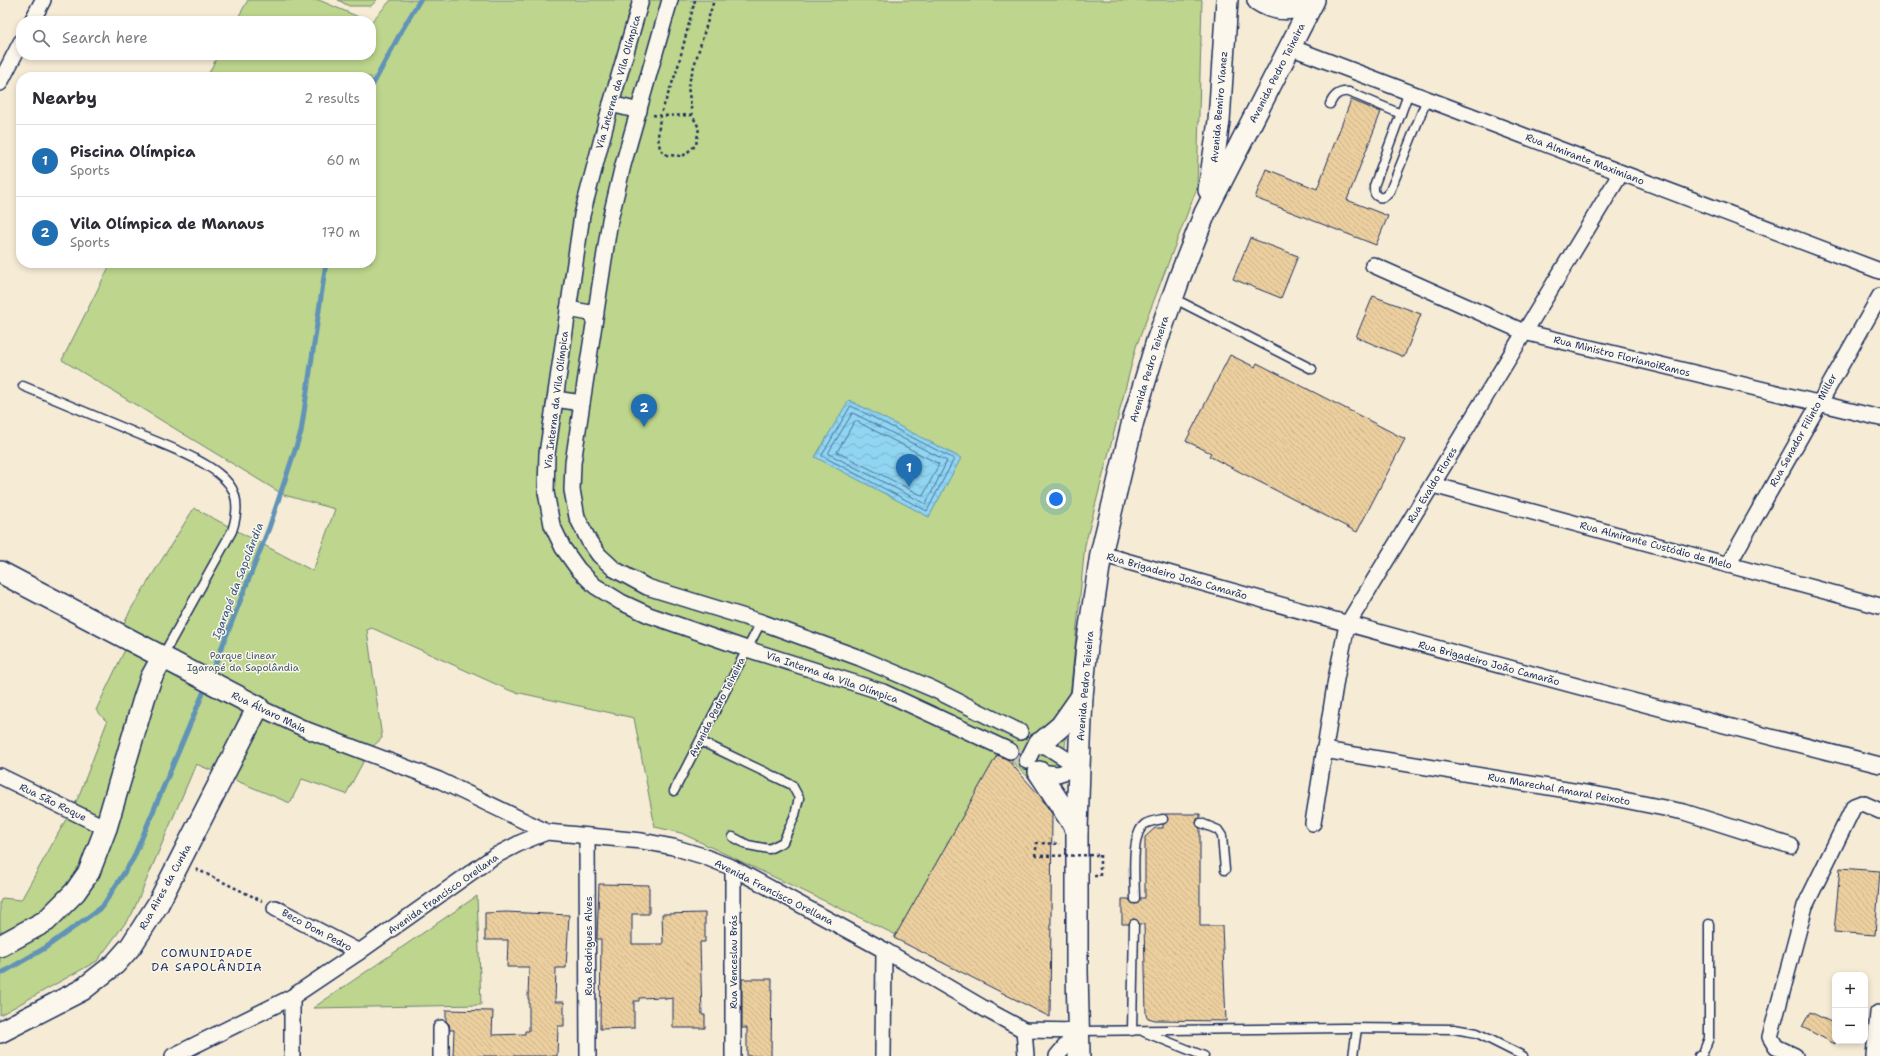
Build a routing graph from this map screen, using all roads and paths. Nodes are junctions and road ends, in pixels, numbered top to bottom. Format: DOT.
graph roads {
  1 [pos="43,0"];
  2 [pos="641,0"];
  3 [pos="670,0"];
  4 [pos="695,0"];
  5 [pos="714,0"];
  6 [pos="1227,0"];
  7 [pos="1258,0"];
  8 [pos="1313,1"];
  9 [pos="1280,5"];
  10 [pos="35,16"];
  11 [pos="1290,47"];
  12 [pos="16,52"];
  13 [pos="0,83"];
  14 [pos="1409,92"];
  15 [pos="1427,99"];
  16 [pos="611,104"];
  17 [pos="1330,104"];
  18 [pos="639,111"];
  19 [pos="1401,114"];
  20 [pos="692,115"];
  21 [pos="660,116"];
  22 [pos="1621,173"];
  23 [pos="1205,213"];
  24 [pos="1373,265"];
  25 [pos="1880,271"];
  26 [pos="1880,296"];
  27 [pos="1172,297"];
  28 [pos="568,309"];
  29 [pos="596,314"];
  30 [pos="1524,332"];
  31 [pos="1312,369"];
  32 [pos="23,386"];
  33 [pos="555,399"];
  34 [pos="582,403"];
  35 [pos="1818,404"];
  36 [pos="1880,418"];
  37 [pos="1433,485"];
  38 [pos="1101,554"];
  39 [pos="1728,565"];
  40 [pos="0,572"];
  41 [pos="1880,606"];
  42 [pos="760,622"];
  43 [pos="1347,625"];
  44 [pos="747,649"];
  45 [pos="162,658"];
  46 [pos="889,669"];
  47 [pos="883,692"];
  48 [pos="1082,696"];
  49 [pos="258,707"];
  50 [pos="1020,732"];
  51 [pos="700,741"];
  52 [pos="1039,742"];
  53 [pos="1324,750"];
  54 [pos="1010,751"];
  55 [pos="1880,765"];
  56 [pos="1033,767"];
  57 [pos="1079,767"];
  58 [pos="0,776"];
  59 [pos="674,791"];
  60 [pos="1880,811"];
  61 [pos="1163,819"];
  62 [pos="1200,823"];
  63 [pos="1313,823"];
  64 [pos="106,828"];
  65 [pos="1077,830"];
  66 [pos="548,832"];
  67 [pos="587,836"];
  68 [pos="733,837"];
  69 [pos="1037,843"];
  70 [pos="1791,846"];
  71 [pos="180,862"];
  72 [pos="733,868"];
  73 [pos="1225,870"];
  74 [pos="1100,876"];
  75 [pos="1135,898"];
  76 [pos="275,908"];
  77 [pos="1134,924"];
  78 [pos="1709,924"];
  79 [pos="0,946"];
  80 [pos="884,950"];
  81 [pos="359,952"];
  82 [pos="292,996"];
  83 [pos="1878,1013"];
  84 [pos="441,1028"];
  85 [pos="1357,1029"];
  86 [pos="1024,1030"];
  87 [pos="1078,1031"];
  88 [pos="1132,1031"];
  89 [pos="1141,1031"];
  90 [pos="0,1032"];
  91 [pos="174,1056"];
  92 [pos="292,1056"];
  93 [pos="441,1056"];
  94 [pos="588,1056"];
  95 [pos="733,1056"];
  96 [pos="883,1056"];
  97 [pos="1026,1056"];
  98 [pos="1057,1056"];
  99 [pos="1079,1056"];
  100 [pos="1204,1056"];
  101 [pos="1353,1056"];
  102 [pos="1522,1056"];
  103 [pos="1700,1056"];
  104 [pos="1795,1056"];
  105 [pos="1874,1056"];
  1 -- 10 [label="street"];
  2 -- 16 [label="street, Via Interna da Vila Olímpica"];
  3 -- 18 [label="street"];
  4 -- 21 [label="path"];
  5 -- 20 [label="path"];
  6 -- 23 [label="street, Avenida Bemiro Vianez"];
  7 -- 9 [label="street"];
  8 -- 9 [label="street"];
  8 -- 11 [label="street, Avenida Pedro Teixeira"];
  11 -- 14 [label="street, Rua Almirante Maximiano"];
  11 -- 23 [label="street, Avenida Pedro Teixeira"];
  12 -- 13 [label="street"];
  14 -- 15 [label="street, Rua Almirante Maximiano"];
  14 -- 19 [label="lane"];
  15 -- 19 [label="lane"];
  15 -- 22 [label="street, Rua Almirante Maximiano"];
  16 -- 18 [label="street"];
  16 -- 28 [label="street, Via Interna da Vila Olímpica"];
  17 -- 19 [label="lane"];
  18 -- 29 [label="street"];
  20 -- 21 [label="path"];
  20 -- 21 [label="path"];
  22 -- 25 [label="street, Rua Almirante Maximiano"];
  22 -- 30 [label="street, Rua Evaldo Flores"];
  23 -- 27 [label="street, Avenida Pedro Teixeira"];
  24 -- 30 [label="street, Rua Ministro FlorianoiRamos"];
  26 -- 35 [label="street, Rua Senador Filinto Miller"];
  27 -- 31 [label="lane"];
  27 -- 38 [label="street, Avenida Pedro Teixeira"];
  28 -- 29 [label="street"];
  28 -- 33 [label="street, Via Interna da Vila Olímpica"];
  29 -- 34 [label="street"];
  30 -- 35 [label="street, Rua Ministro FlorianoiRamos"];
  30 -- 37 [label="street, Rua Evaldo Flores"];
  32 -- 45 [label="lane"];
  33 -- 34 [label="street"];
  33 -- 44 [label="street, Via Interna da Vila Olímpica"];
  34 -- 42 [label="street"];
  35 -- 36 [label="street, Rua Ministro FlorianoiRamos"];
  35 -- 39 [label="street, Rua Senador Filinto Miller"];
  37 -- 39 [label="street, Rua Almirante Custódio de Melo"];
  37 -- 43 [label="street, Rua Evaldo Flores"];
  38 -- 43 [label="street, Rua Brigadeiro João Camarão"];
  38 -- 48 [label="street, Avenida Pedro Teixeira"];
  39 -- 41 [label="street, Rua Almirante Custódio de Melo"];
  40 -- 45 [label="street, Rua Álvaro Maia"];
  42 -- 44 [label="lane, Avenida Pedro Teixeira"];
  42 -- 46 [label="street"];
  43 -- 53 [label="street, Rua Evaldo Flores"];
  43 -- 55 [label="street, Rua Brigadeiro João Camarão"];
  44 -- 47 [label="street, Via Interna da Vila Olímpica"];
  44 -- 51 [label="lane, Avenida Pedro Teixeira"];
  45 -- 49 [label="street, Rua Álvaro Maia"];
  45 -- 64 [label="street"];
  46 -- 47 [label="street"];
  46 -- 50 [label="street"];
  47 -- 54 [label="street, Via Interna da Vila Olímpica"];
  48 -- 52 [label="street"];
  48 -- 57 [label="street, Avenida Pedro Teixeira"];
  49 -- 66 [label="street, Rua Álvaro Maia"];
  49 -- 71 [label="street, Rua Aires da Cunha"];
  51 -- 59 [label="lane, Avenida Pedro Teixeira"];
  51 -- 68 [label="lane"];
  52 -- 56 [label="street"];
  52 -- 57 [label="street"];
  53 -- 63 [label="street, Rua Evaldo Flores"];
  53 -- 70 [label="street, Rua Marechal Amaral Peixoto"];
  56 -- 57 [label="street"];
  56 -- 65 [label="street"];
  57 -- 65 [label="street, Avenida Pedro Teixeira"];
  58 -- 64 [label="street, Rua São Roque"];
  60 -- 104 [label="street"];
  61 -- 75 [label="lane"];
  62 -- 73 [label="lane"];
  64 -- 79 [label="street"];
  65 -- 87 [label="street, Avenida Pedro Teixeira"];
  66 -- 67 [label="street, Avenida Francisco Orellana"];
  66 -- 81 [label="street, Avenida Francisco Orellana"];
  67 -- 72 [label="street, Avenida Francisco Orellana"];
  67 -- 94 [label="street, Rua Rodrigues Alves"];
  69 -- 74 [label="path, bridge"];
  71 -- 76 [label="path"];
  71 -- 90 [label="street, Rua Aires da Cunha"];
  72 -- 80 [label="street, Avenida Francisco Orellana"];
  72 -- 95 [label="street, Rua Venceslau Brás"];
  76 -- 81 [label="street, Beco Dom Pedro"];
  77 -- 88 [label="lane"];
  78 -- 103 [label="lane"];
  80 -- 86 [label="street, Avenida Francisco Orellana"];
  80 -- 96 [label="street"];
  81 -- 82 [label="street, Avenida Francisco Orellana"];
  82 -- 91 [label="street, Avenida Francisco Orellana"];
  82 -- 92 [label="street"];
  83 -- 105 [label="street"];
  84 -- 93 [label="street"];
  85 -- 89 [label="lane"];
  85 -- 101 [label="lane"];
  85 -- 102 [label="lane"];
  86 -- 87 [label="street, Avenida Francisco Orellana"];
  86 -- 97 [label="street"];
  87 -- 88 [label="lane"];
  87 -- 98 [label="street"];
  87 -- 99 [label="street, Avenida Pedro Teixeira"];
  88 -- 89 [label="lane"];
  89 -- 100 [label="lane"];
}
